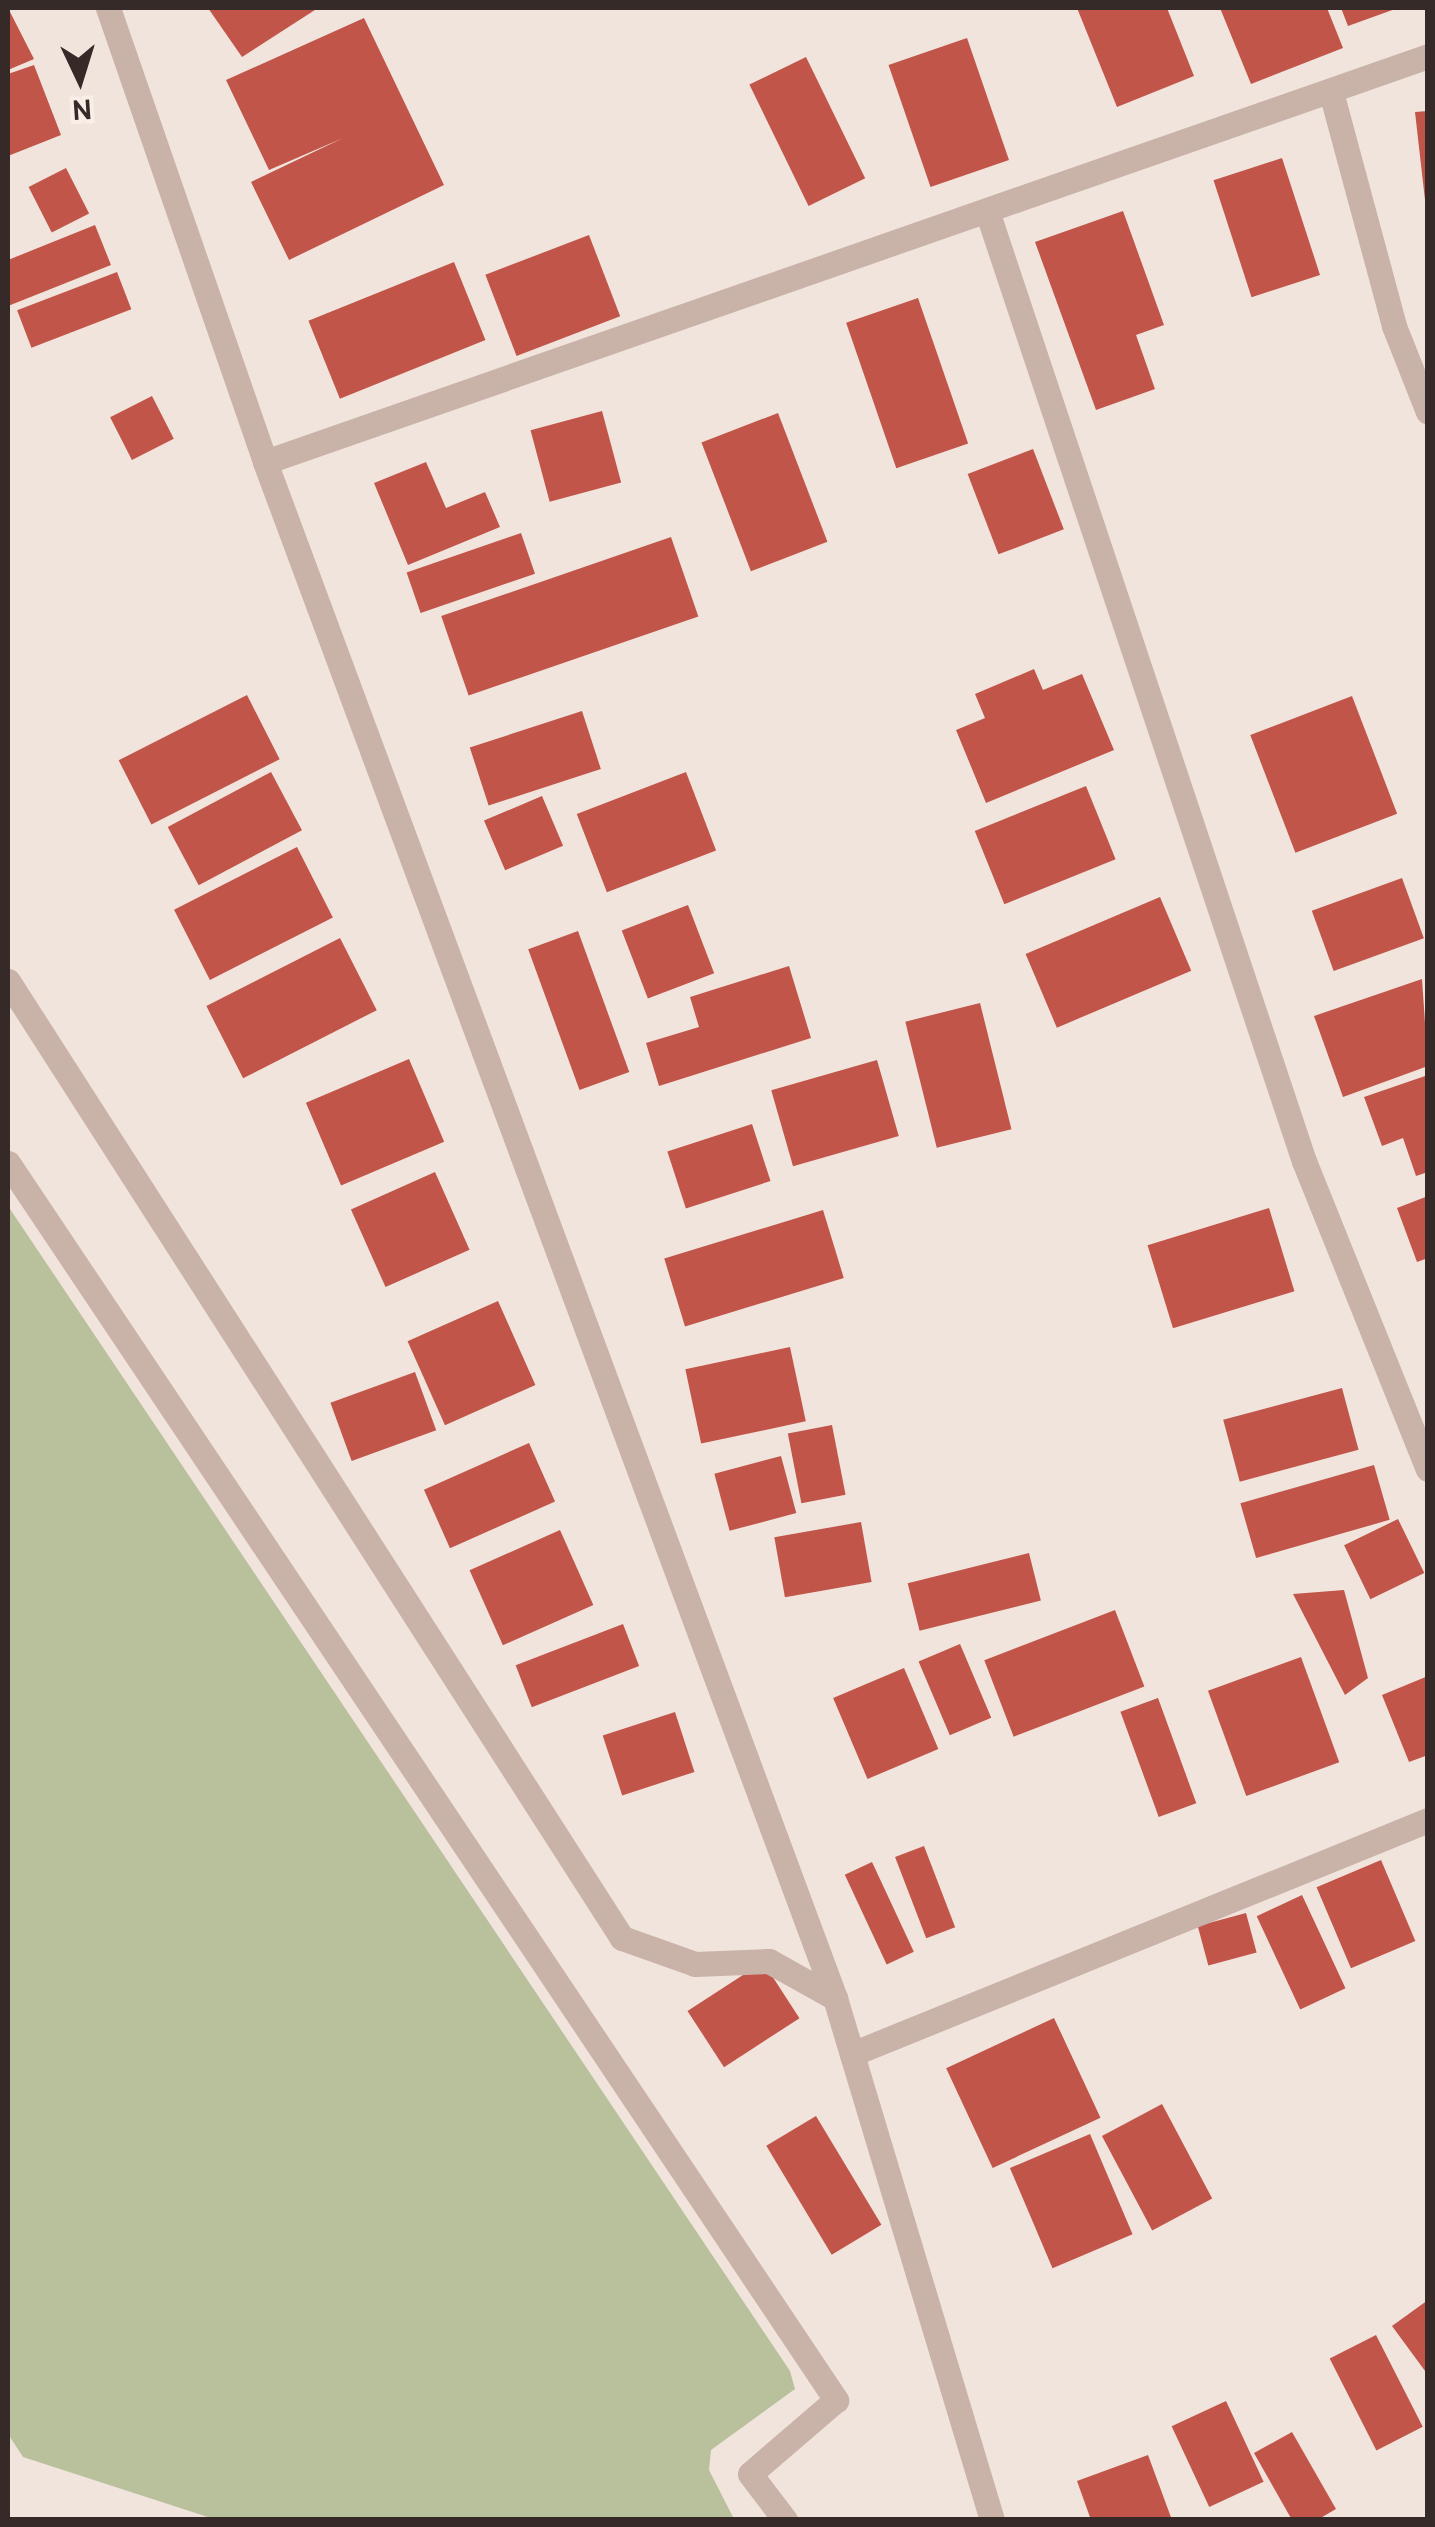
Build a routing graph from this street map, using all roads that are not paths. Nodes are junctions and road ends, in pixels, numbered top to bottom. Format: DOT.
graph roads {
  1 [pos="108,8"];
  2 [pos="1428,56"];
  3 [pos="1331,92"];
  4 [pos="988,214"];
  5 [pos="1428,412"];
  6 [pos="265,462"];
  7 [pos="8,981"];
  8 [pos="8,1163"];
  9 [pos="1428,1469"];
  10 [pos="1428,1820"];
  11 [pos="835,1998"];
  12 [pos="852,2054"];
  13 [pos="785,2520"];
  14 [pos="992,2520"];
  1 -- 6 [label="street"];
  2 -- 3 [label="street"];
  3 -- 4 [label="street"];
  3 -- 5 [label="street"];
  4 -- 6 [label="street"];
  4 -- 9 [label="street"];
  6 -- 11 [label="street"];
  7 -- 11 [label="street"];
  8 -- 13 [label="street"];
  10 -- 12 [label="street"];
  11 -- 12 [label="street"];
  12 -- 14 [label="street"];
}
